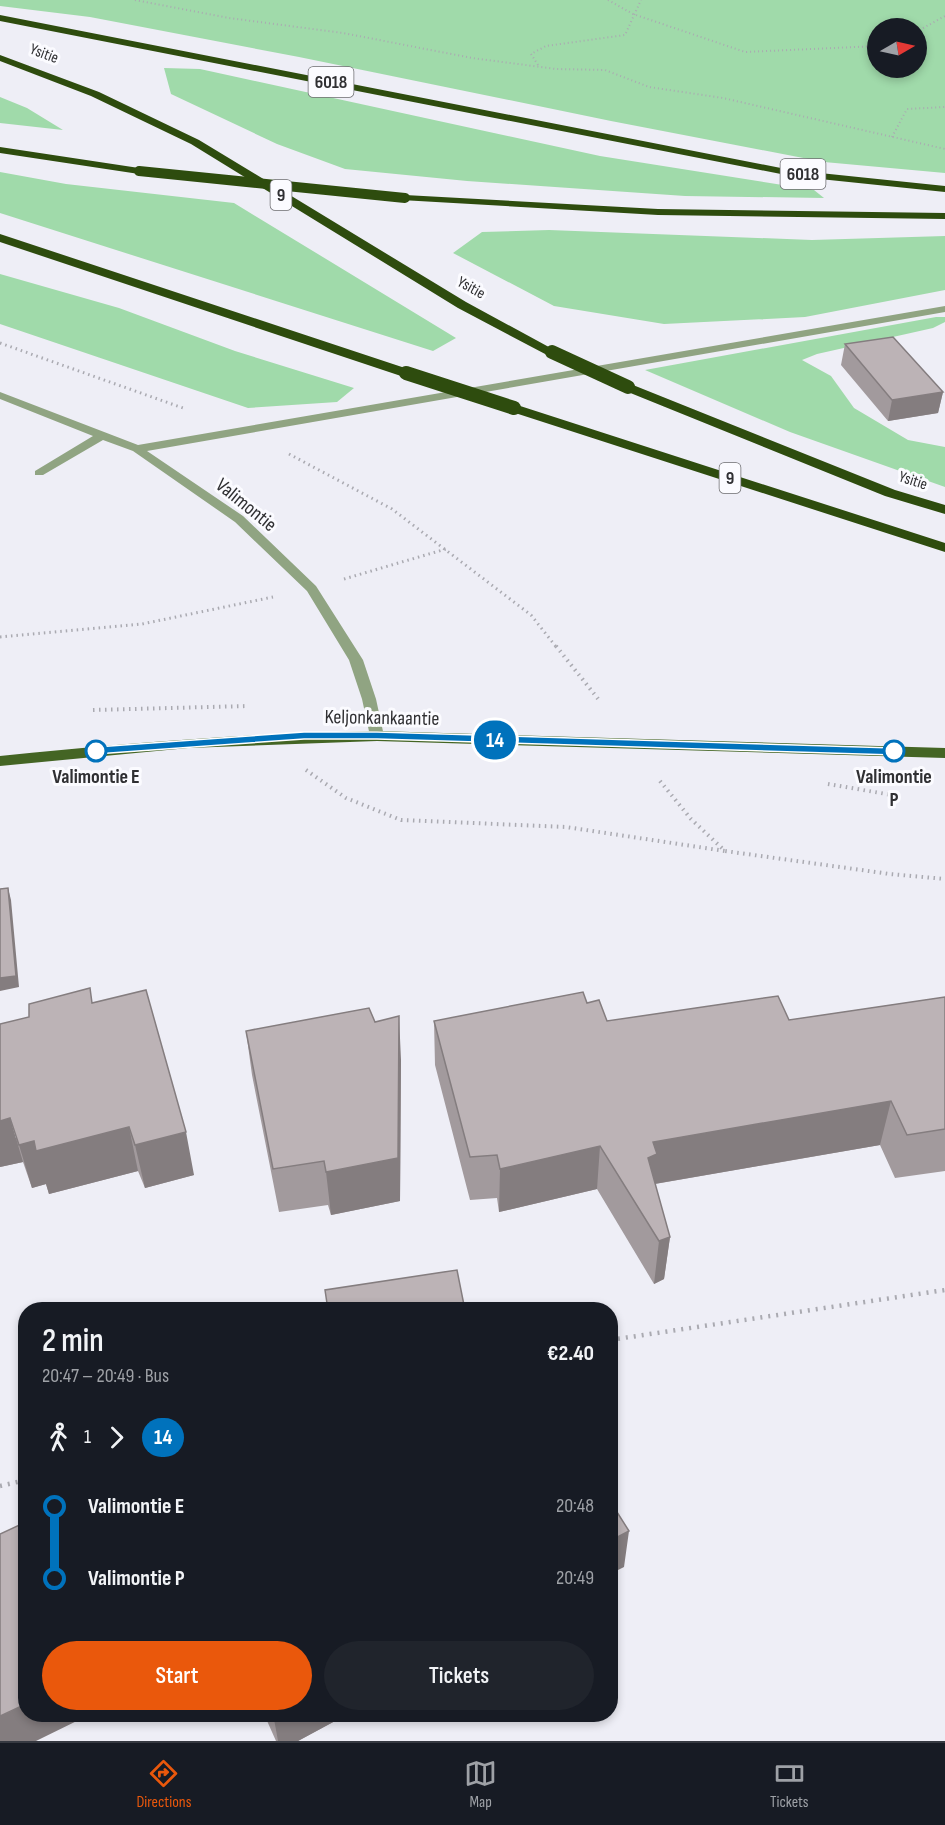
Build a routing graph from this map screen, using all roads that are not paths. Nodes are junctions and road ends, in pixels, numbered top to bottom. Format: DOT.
graph roads {
  1 [pos="0,18"];
  2 [pos="0,58"];
  3 [pos="0,150"];
  4 [pos="945,189"];
  5 [pos="945,216"];
  6 [pos="0,238"];
  7 [pos="945,309"];
  8 [pos="0,395"];
  9 [pos="103,435"];
  10 [pos="137,449"];
  11 [pos="39,473"];
  12 [pos="945,510"];
  13 [pos="945,548"];
  14 [pos="377,736"];
  15 [pos="945,753"];
  16 [pos="0,761"];
  1 -- 4 [label="highway, 6018"];
  2 -- 12 [label="highway, Ysitie / 9, bridge"];
  3 -- 5 [label="highway, 6018, bridge"];
  6 -- 13 [label="highway, 9, bridge"];
  7 -- 10 [label="street"];
  8 -- 9 [label="street, Valimontie"];
  9 -- 10 [label="street, Valimontie"];
  9 -- 11 [label="street"];
  10 -- 14 [label="street, Valimontie"];
  14 -- 15 [label="main road, Keljonkankaantie"];
  14 -- 16 [label="main road, Keljonkankaantie"];
}
